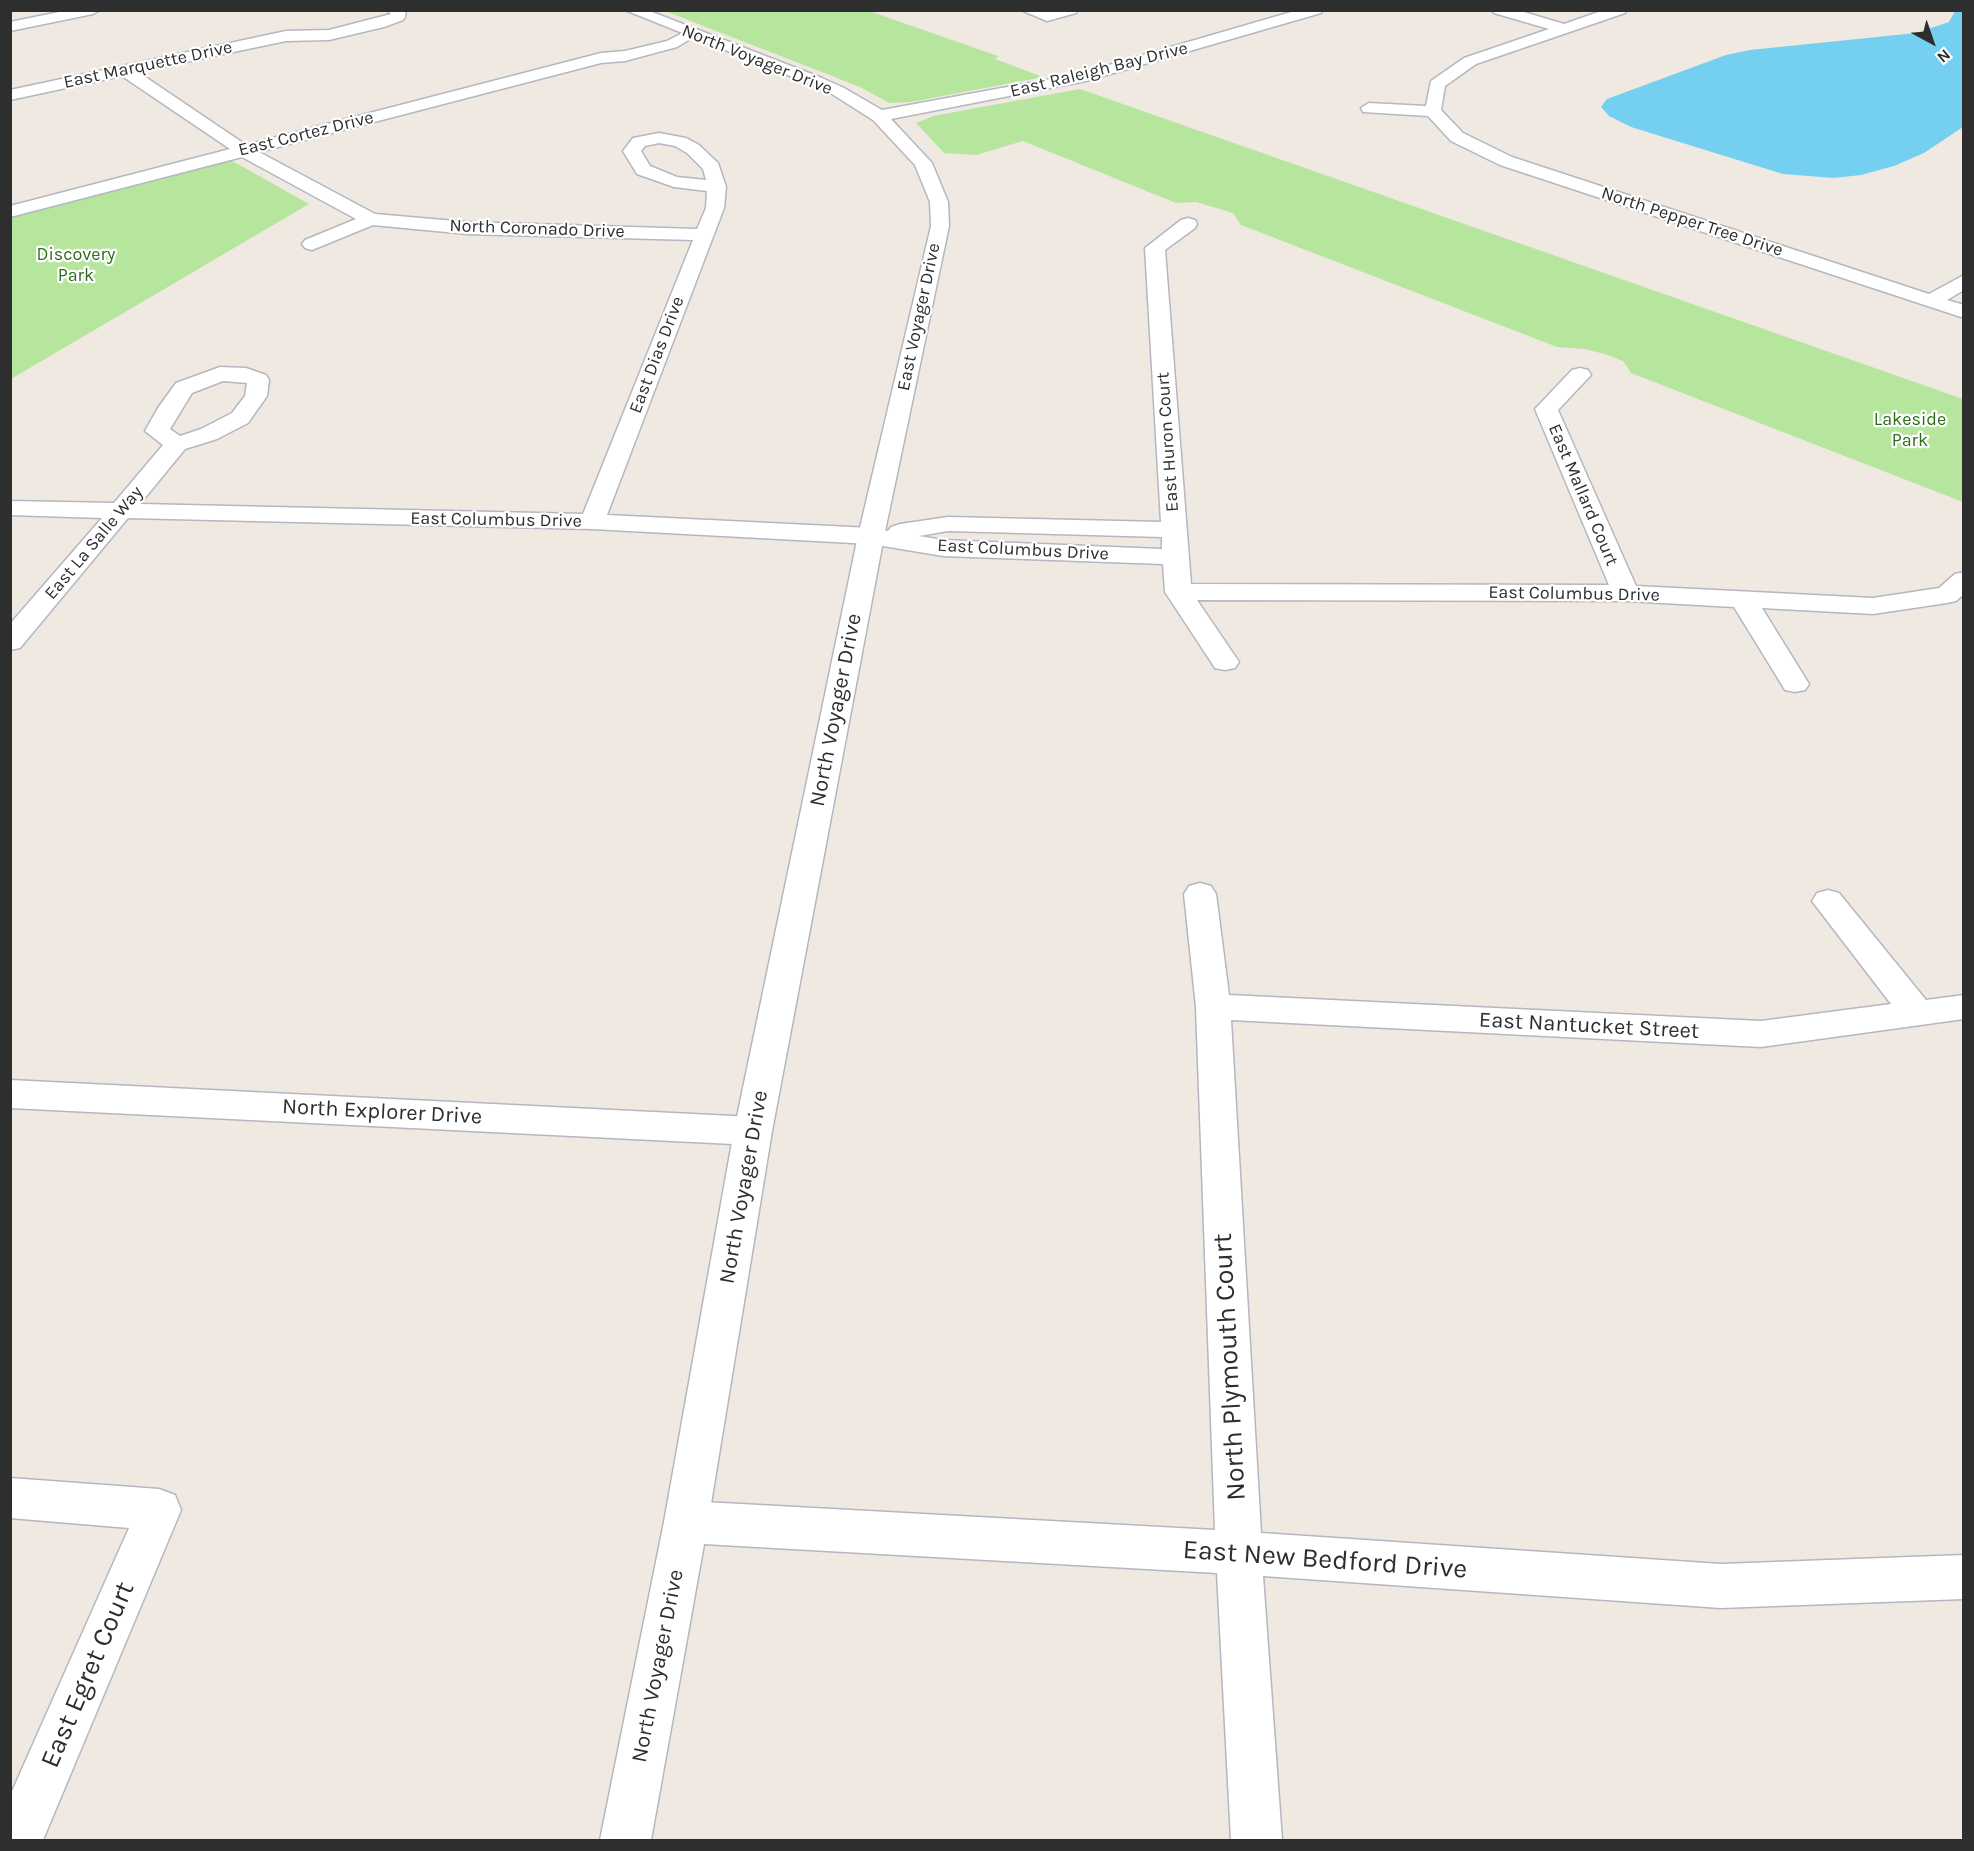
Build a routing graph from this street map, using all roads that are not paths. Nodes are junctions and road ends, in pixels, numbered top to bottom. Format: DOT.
graph roads {
  1 [pos="93,10"];
  2 [pos="394,10"];
  3 [pos="632,10"];
  4 [pos="1028,10"];
  5 [pos="1071,10"];
  6 [pos="1316,10"];
  7 [pos="1499,10"];
  8 [pos="1620,10"];
  9 [pos="1565,13"];
  10 [pos="320,19"];
  11 [pos="1591,20"];
  12 [pos="10,27"];
  13 [pos="1565,29"];
  14 [pos="692,33"];
  15 [pos="286,36"];
  16 [pos="124,70"];
  17 [pos="10,94"];
  18 [pos="1369,108"];
  19 [pos="1433,111"];
  20 [pos="879,116"];
  21 [pos="242,150"];
  22 [pos="717,187"];
  23 [pos="10,212"];
  24 [pos="371,219"];
  25 [pos="1188,224"];
  26 [pos="704,235"];
  27 [pos="312,244"];
  28 [pos="1964,281"];
  29 [pos="1931,301"];
  30 [pos="1964,312"];
  31 [pos="1580,375"];
  32 [pos="177,444"];
  33 [pos="10,508"];
  34 [pos="121,512"];
  35 [pos="592,522"];
  36 [pos="1174,530"];
  37 [pos="871,536"];
  38 [pos="1176,557"];
  39 [pos="1964,580"];
  40 [pos="1178,592"];
  41 [pos="1626,593"];
  42 [pos="1743,599"];
  43 [pos="10,642"];
  44 [pos="1225,662"];
  45 [pos="1795,684"];
  46 [pos="1200,894"];
  47 [pos="1828,901"];
  48 [pos="1214,1007"];
  49 [pos="1964,1007"];
  50 [pos="1917,1013"];
  51 [pos="10,1094"];
  52 [pos="753,1131"];
  53 [pos="10,1498"];
  54 [pos="686,1522"];
  55 [pos="1239,1553"];
  56 [pos="1964,1576"];
  57 [pos="17,1840"];
  58 [pos="625,1840"];
  59 [pos="1256,1840"];
  1 -- 12 [label="street"];
  2 -- 15 [label="street, East Marquette Drive"];
  3 -- 14 [label="street, North Voyager Drive"];
  4 -- 5 [label="street"];
  6 -- 20 [label="street, East Raleigh Bay Drive"];
  7 -- 13 [label="street"];
  8 -- 11 [label="street"];
  9 -- 11 [label="street"];
  10 -- 15 [label="street, East Marquette Drive"];
  11 -- 13 [label="street"];
  13 -- 19 [label="street"];
  14 -- 20 [label="street, North Voyager Drive"];
  14 -- 21 [label="street, East Cortez Drive"];
  15 -- 16 [label="street, East Marquette Drive"];
  16 -- 17 [label="street, East Marquette Drive"];
  16 -- 21 [label="street, North Coronado Drive"];
  18 -- 19 [label="street"];
  19 -- 29 [label="street, North Pepper Tree Drive"];
  20 -- 37 [label="street, East Voyager Drive"];
  21 -- 23 [label="street, East Cortez Drive"];
  21 -- 24 [label="street, North Coronado Drive"];
  22 -- 26 [label="street, East Dias Drive"];
  24 -- 26 [label="street, North Coronado Drive"];
  24 -- 27 [label="street, North Coronado Drive"];
  25 -- 36 [label="street, East Huron Court"];
  26 -- 35 [label="street, East Dias Drive"];
  28 -- 29 [label="street"];
  29 -- 30 [label="street, North Pepper Tree Drive"];
  31 -- 41 [label="street, East Mallard Court"];
  32 -- 34 [label="street, East La Salle Way"];
  33 -- 34 [label="street, East Columbus Drive"];
  34 -- 35 [label="street, East Columbus Drive"];
  34 -- 43 [label="street, East La Salle Way"];
  35 -- 37 [label="street, East Columbus Drive"];
  36 -- 37 [label="street, East Columbus Drive"];
  36 -- 38 [label="street, East Huron Court"];
  37 -- 38 [label="street, East Columbus Drive"];
  37 -- 52 [label="street, North Voyager Drive"];
  38 -- 40 [label="street, East Huron Court"];
  39 -- 42 [label="street, East Columbus Drive"];
  40 -- 41 [label="street, East Columbus Drive"];
  40 -- 44 [label="street"];
  41 -- 42 [label="street, East Columbus Drive"];
  42 -- 45 [label="street"];
  46 -- 48 [label="street, North Plymouth Court"];
  47 -- 50 [label="street"];
  48 -- 50 [label="street, East Nantucket Street"];
  48 -- 55 [label="street, North Plymouth Court"];
  49 -- 50 [label="street, East Nantucket Street"];
  51 -- 52 [label="street, North Explorer Drive"];
  52 -- 54 [label="street, North Voyager Drive"];
  53 -- 57 [label="street, East Egret Court"];
  54 -- 55 [label="street, East New Bedford Drive"];
  54 -- 58 [label="street, North Voyager Drive"];
  55 -- 56 [label="street, East New Bedford Drive"];
  55 -- 59 [label="street, North Plymouth Court"];
}
